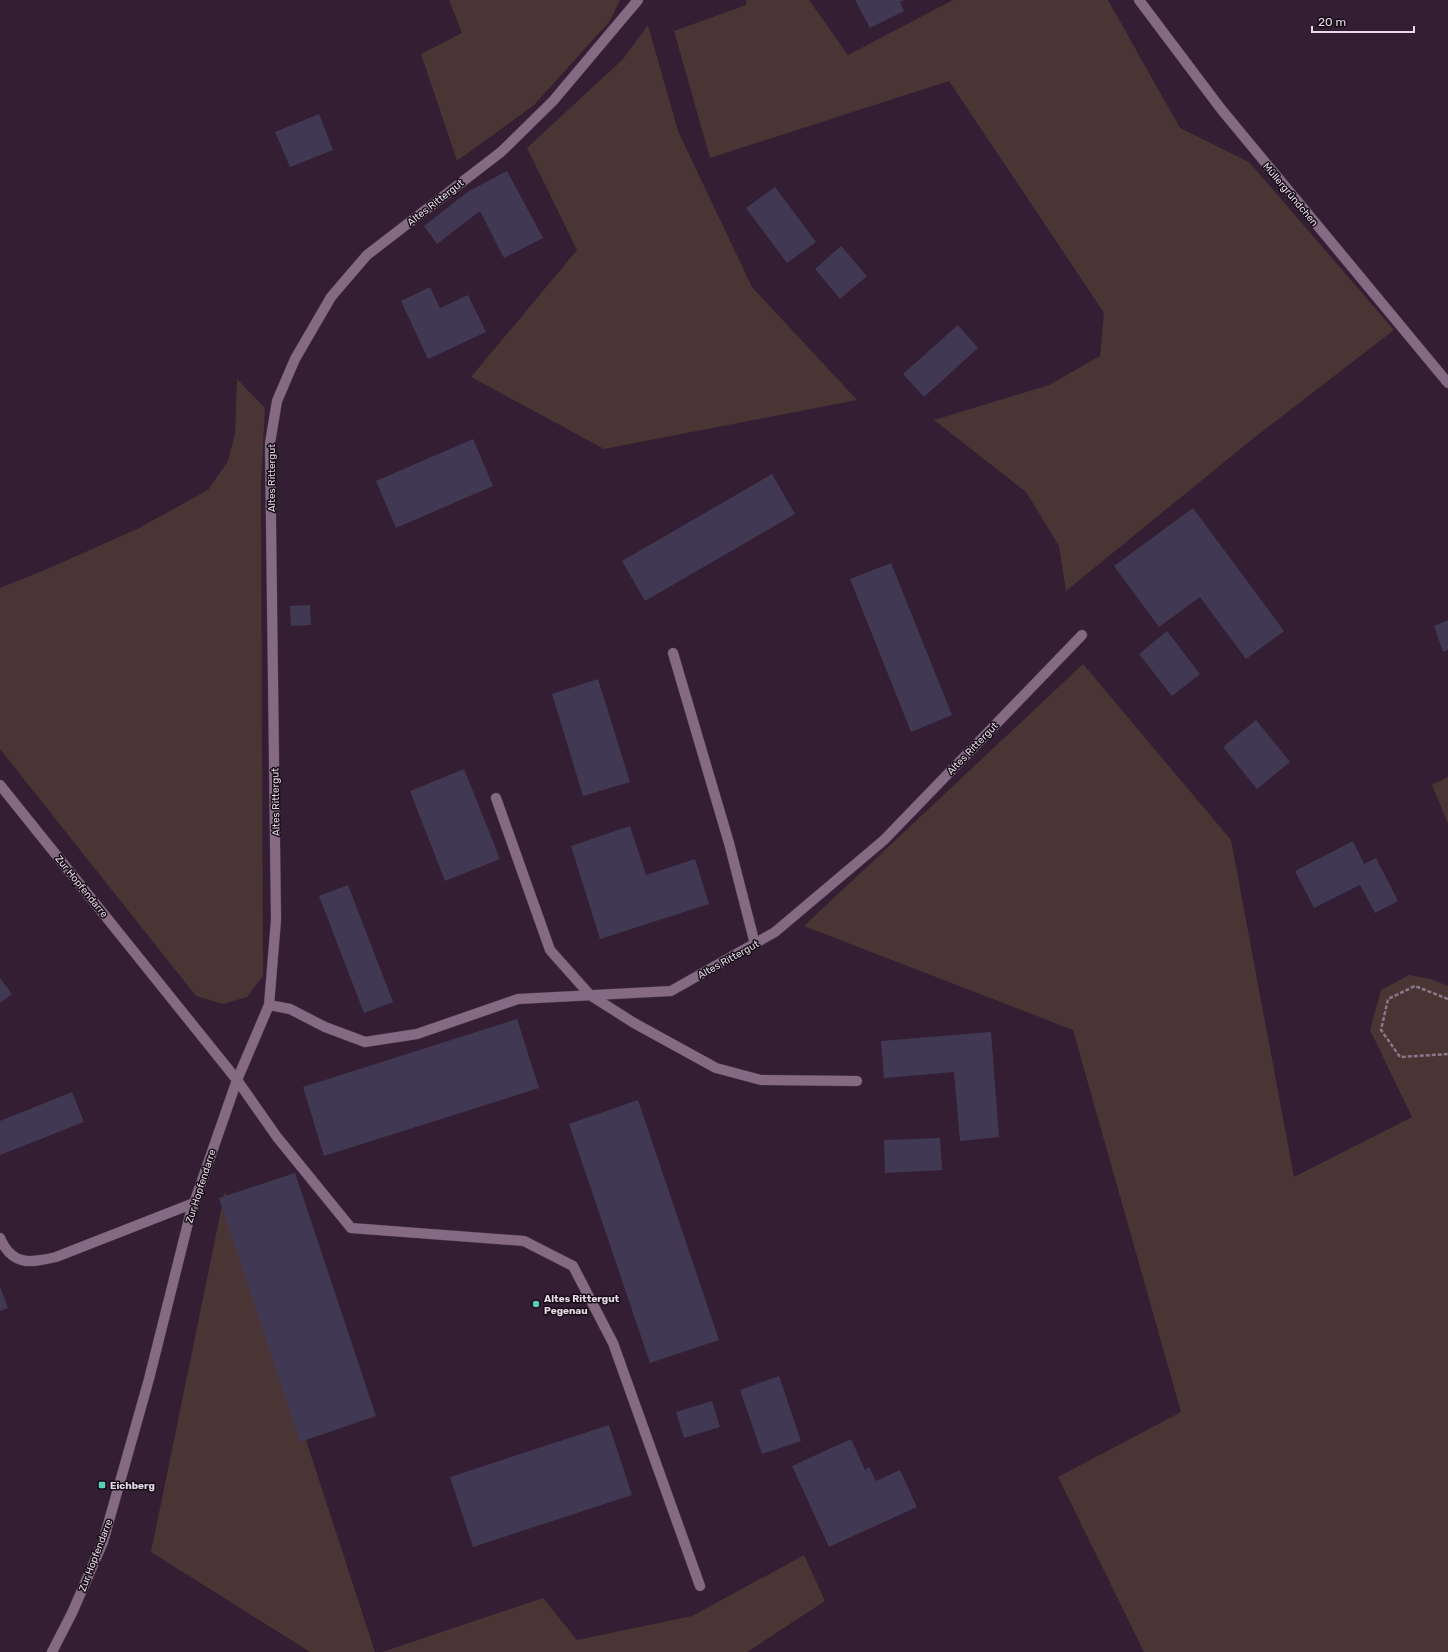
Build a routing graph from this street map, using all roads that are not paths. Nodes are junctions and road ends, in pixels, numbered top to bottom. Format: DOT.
graph roads {
  1 [pos="638,0"];
  2 [pos="1139,0"];
  3 [pos="1448,384"];
  4 [pos="1082,635"];
  5 [pos="673,653"];
  6 [pos="0,785"];
  7 [pos="496,798"];
  8 [pos="755,944"];
  9 [pos="590,995"];
  10 [pos="269,1005"];
  11 [pos="237,1080"];
  12 [pos="857,1081"];
  13 [pos="194,1203"];
  14 [pos="0,1238"];
  15 [pos="700,1586"];
  16 [pos="52,1652"];
  1 -- 10 [label="street, Altes Rittergut"];
  2 -- 3 [label="street, Müllergründchen"];
  4 -- 8 [label="street, Altes Rittergut"];
  5 -- 8 [label="street"];
  6 -- 11 [label="street, Zur Hopfendarre"];
  7 -- 9 [label="street"];
  8 -- 9 [label="street, Altes Rittergut"];
  9 -- 10 [label="street, Altes Rittergut"];
  9 -- 12 [label="street"];
  10 -- 11 [label="street, Altes Rittergut"];
  11 -- 13 [label="street, Zur Hopfendarre"];
  11 -- 15 [label="street"];
  13 -- 14 [label="street"];
  13 -- 16 [label="street, Zur Hopfendarre"];
}
